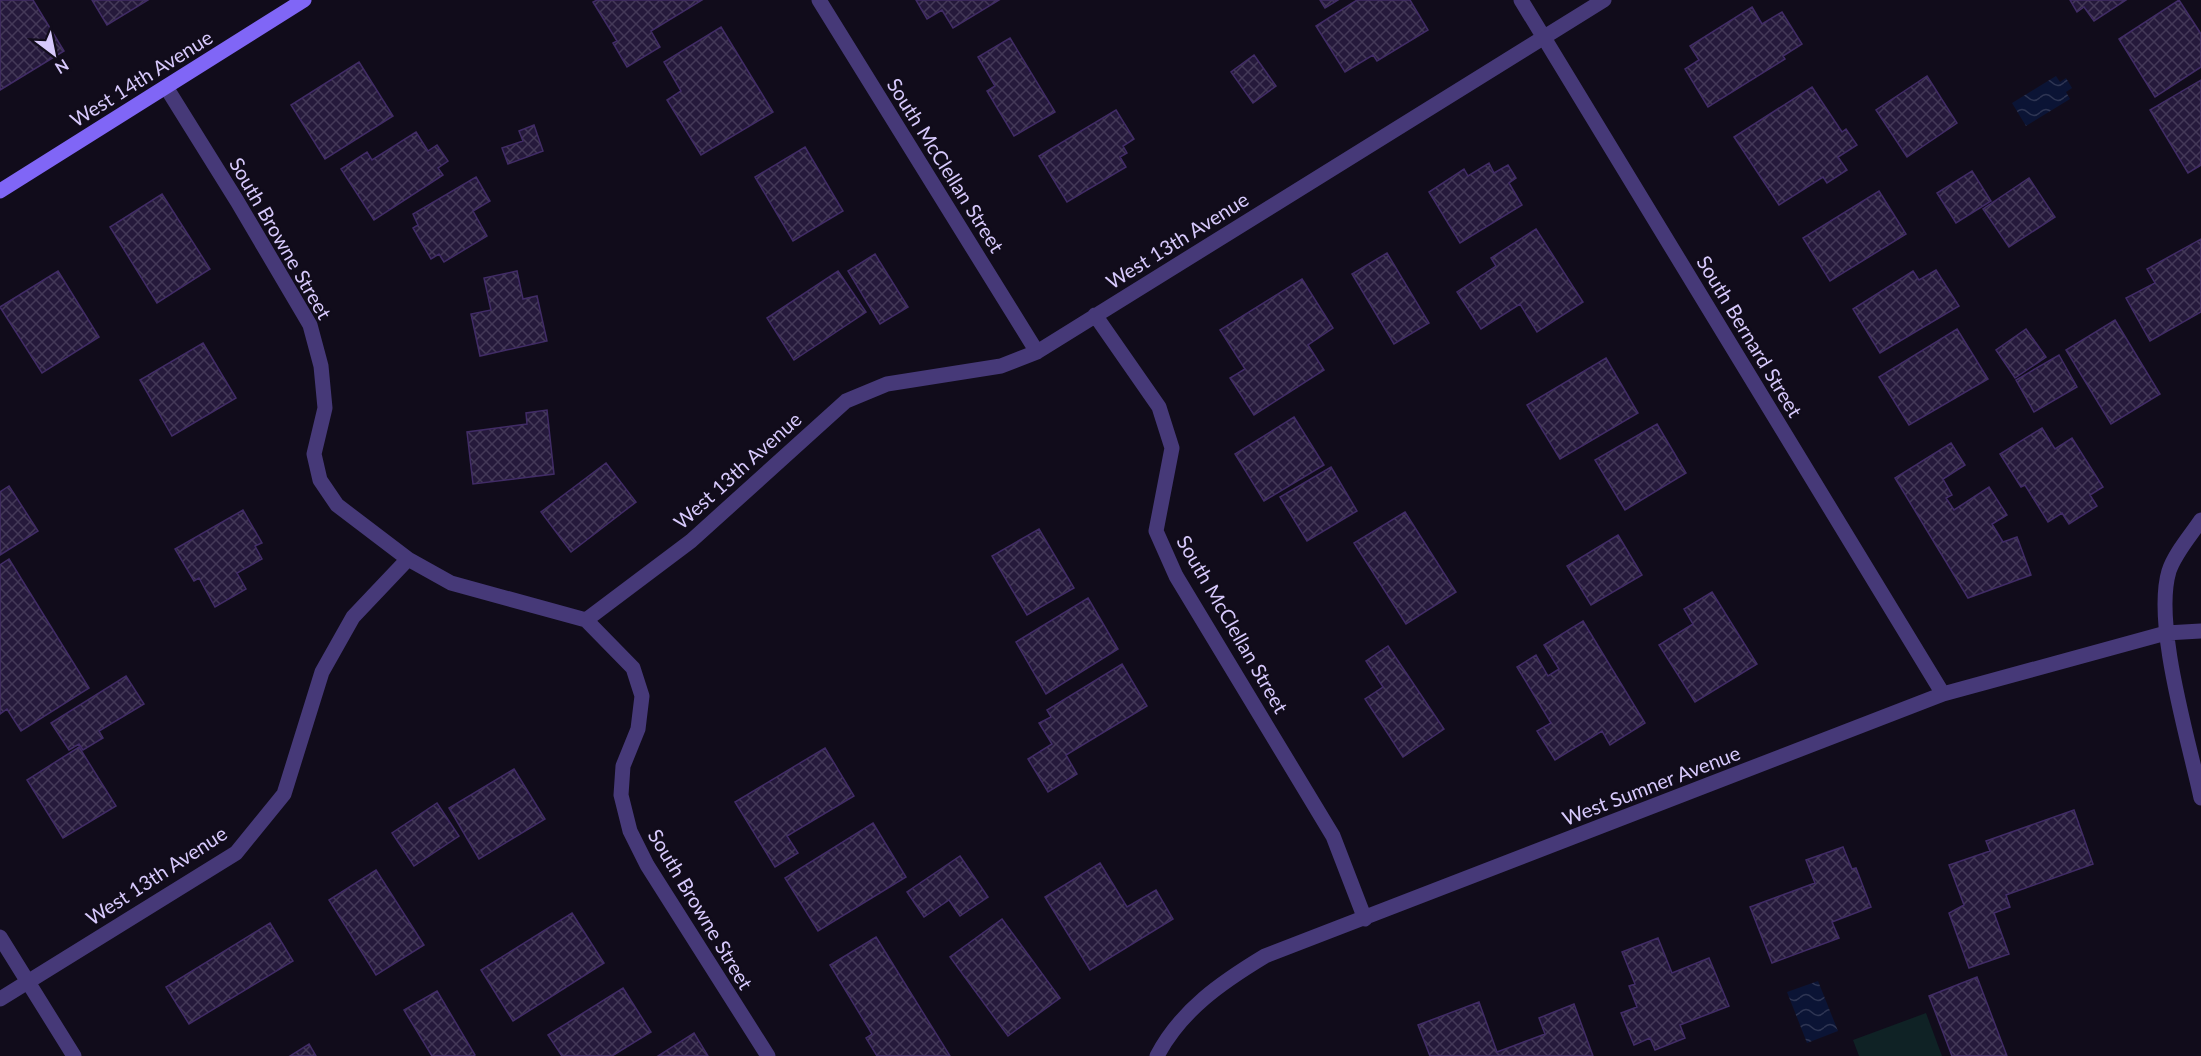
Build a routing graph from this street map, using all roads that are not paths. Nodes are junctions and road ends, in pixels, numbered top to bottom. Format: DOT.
graph roads {
  1 [pos="304,0"];
  2 [pos="819,0"];
  3 [pos="1521,0"];
  4 [pos="1604,0"];
  5 [pos="1544,38"];
  6 [pos="166,87"];
  7 [pos="0,191"];
  8 [pos="1095,315"];
  9 [pos="1037,352"];
  10 [pos="2201,520"];
  11 [pos="408,559"];
  12 [pos="586,620"];
  13 [pos="2201,631"];
  14 [pos="2166,633"];
  15 [pos="1943,694"];
  16 [pos="2201,798"];
  17 [pos="1365,919"];
  18 [pos="0,937"];
  19 [pos="28,981"];
  20 [pos="0,999"];
  21 [pos="74,1056"];
  22 [pos="768,1056"];
  23 [pos="1157,1056"];
  1 -- 6 [label="street, West 14th Avenue"];
  2 -- 9 [label="street, South McClellan Street"];
  3 -- 5 [label="street, South Bernard Street"];
  4 -- 5 [label="street, West 13th Avenue"];
  5 -- 8 [label="street, West 13th Avenue"];
  5 -- 15 [label="street, South Bernard Street"];
  6 -- 7 [label="street, West 14th Avenue"];
  6 -- 11 [label="street, South Browne Street"];
  8 -- 9 [label="street, West 13th Avenue"];
  8 -- 17 [label="street, South McClellan Street"];
  9 -- 12 [label="street, West 13th Avenue"];
  10 -- 14 [label="street"];
  11 -- 12 [label="street"];
  11 -- 19 [label="street, West 13th Avenue"];
  12 -- 22 [label="street, South Browne Street"];
  13 -- 14 [label="street, West Sumner Avenue"];
  14 -- 15 [label="street, West Sumner Avenue"];
  14 -- 16 [label="street"];
  15 -- 17 [label="street, West Sumner Avenue"];
  17 -- 23 [label="street, West Sumner Avenue"];
  18 -- 19 [label="street"];
  19 -- 20 [label="street, West 13th Avenue"];
  19 -- 21 [label="street"];
}
